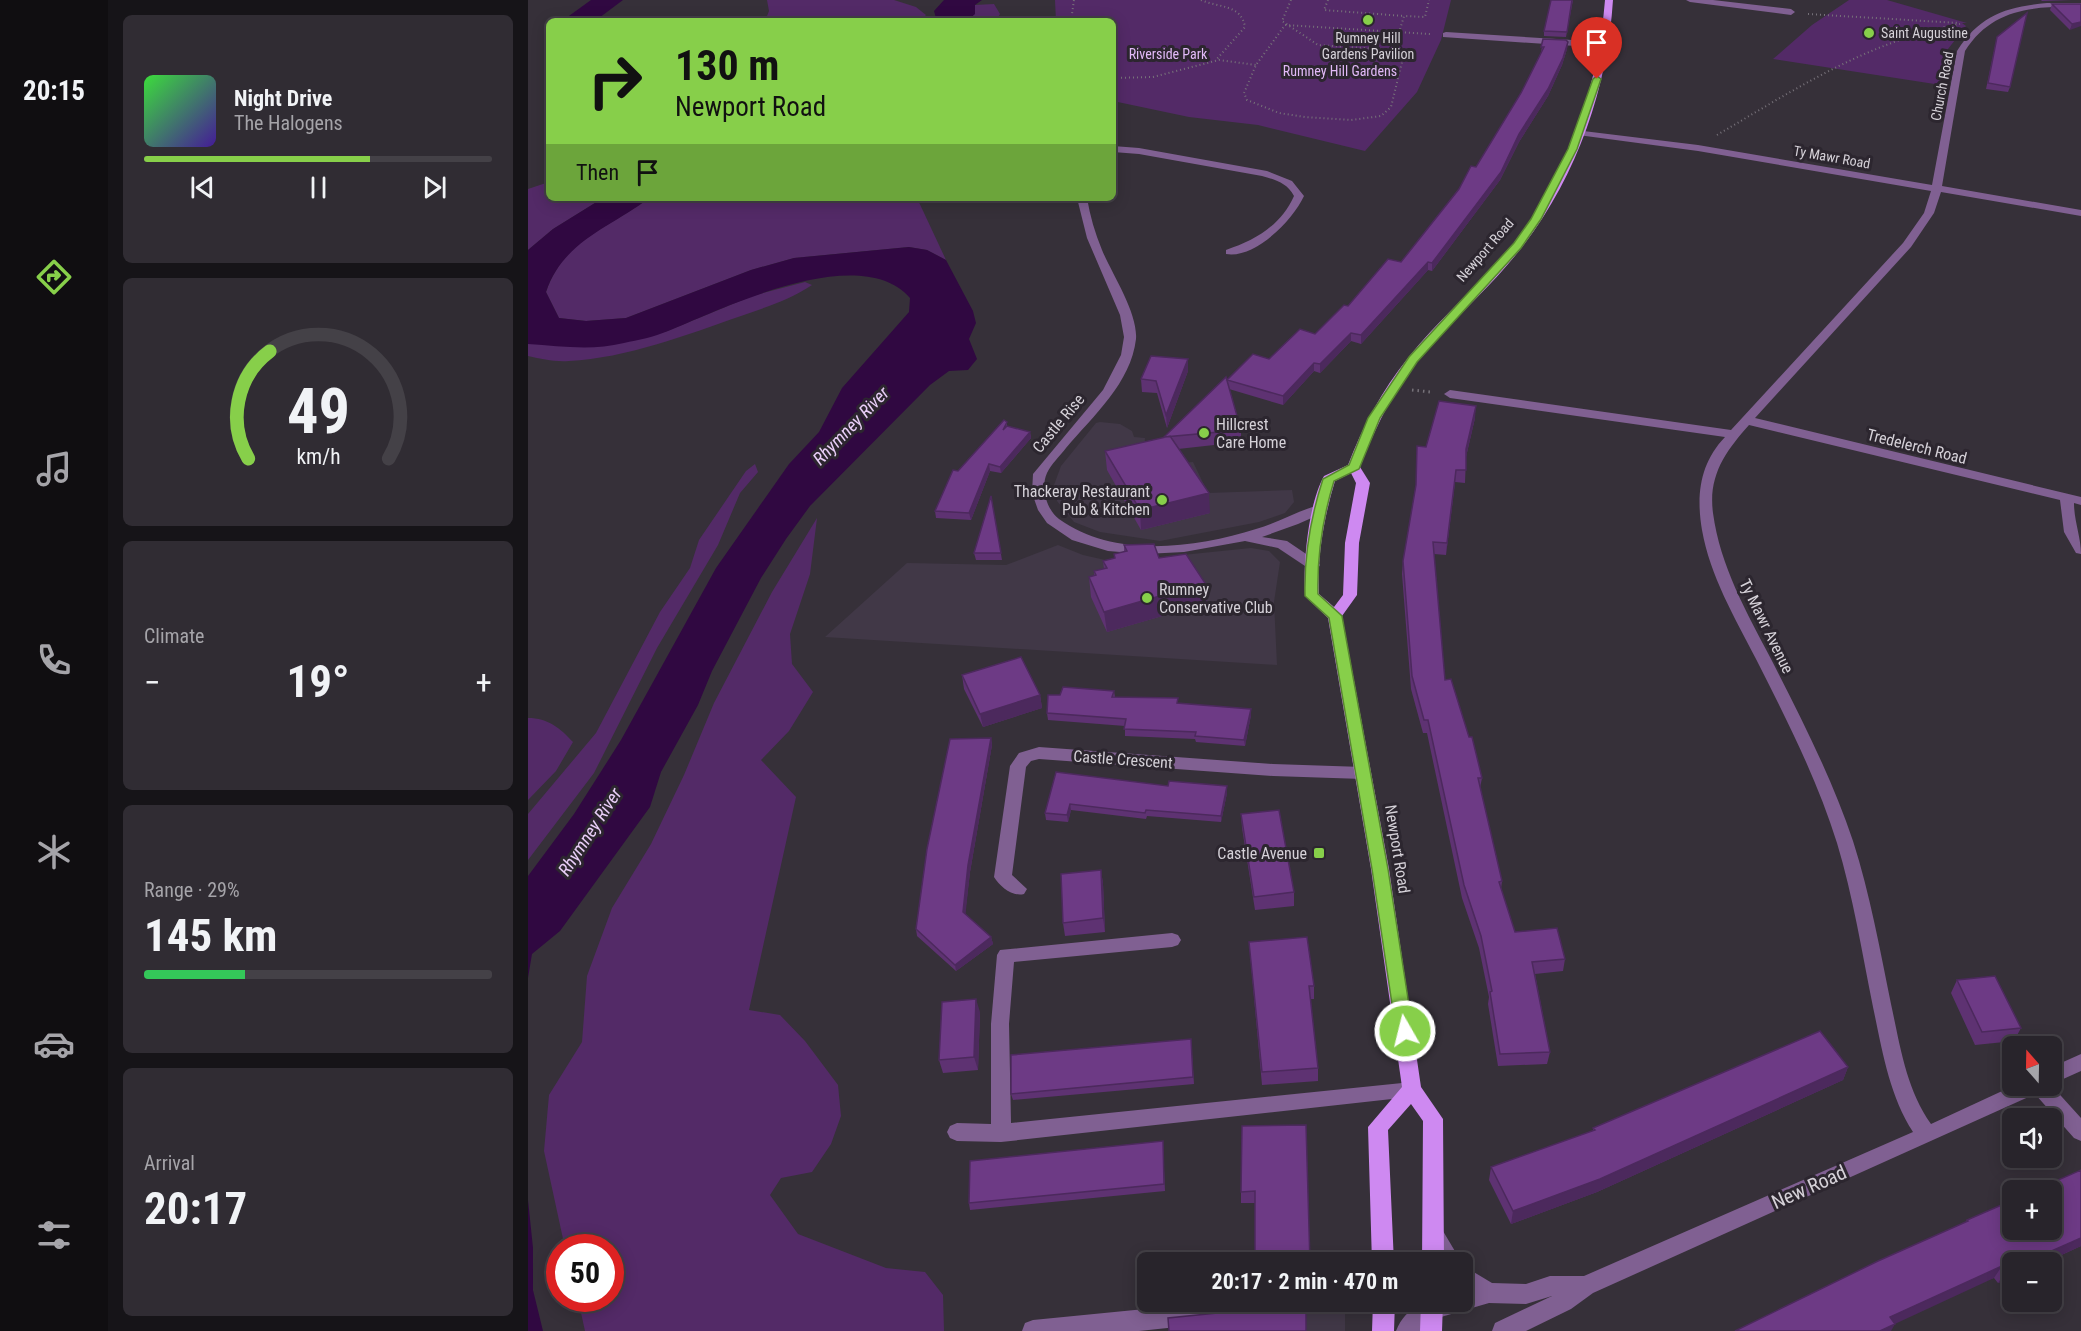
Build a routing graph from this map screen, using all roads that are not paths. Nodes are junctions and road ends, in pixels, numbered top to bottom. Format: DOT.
graph roads {
  1 [pos="1609,0"];
  2 [pos="1690,0"];
  3 [pos="2022,0"];
  4 [pos="1708,1"];
  5 [pos="2078,3"];
  6 [pos="2033,6"];
  7 [pos="1791,12"];
  8 [pos="1446,35"];
  9 [pos="1605,45"];
  10 [pos="1578,132"];
  11 [pos="1116,149"];
  12 [pos="1936,190"];
  13 [pos="1083,201"];
  14 [pos="2081,213"];
  15 [pos="1230,252"];
  16 [pos="1450,394"];
  17 [pos="1746,420"];
  18 [pos="1732,434"];
  19 [pos="1354,467"];
  20 [pos="2074,500"];
  21 [pos="1320,509"];
  22 [pos="1242,538"];
  23 [pos="2081,550"];
  24 [pos="1312,565"];
  25 [pos="1335,616"];
  26 [pos="1363,772"];
  27 [pos="1018,889"];
  28 [pos="1172,940"];
  29 [pos="2081,1062"];
  30 [pos="2062,1071"];
  31 [pos="1412,1090"];
  32 [pos="2011,1096"];
  33 [pos="2049,1096"];
  34 [pos="957,1132"];
  35 [pos="2081,1132"];
  36 [pos="1001,1133"];
  37 [pos="1927,1135"];
  38 [pos="1433,1233"];
  39 [pos="1383,1252"];
  40 [pos="1433,1252"];
  41 [pos="1444,1252"];
  42 [pos="1473,1282"];
  43 [pos="1585,1286"];
  44 [pos="1489,1293"];
  45 [pos="1473,1297"];
  46 [pos="1222,1312"];
  47 [pos="1384,1312"];
  48 [pos="1432,1314"];
  49 [pos="1033,1331"];
  50 [pos="1383,1331"];
  51 [pos="1407,1331"];
  52 [pos="1503,1331"];
  1 -- 9 [label="main road, Newport Road"];
  2 -- 4 [label="street"];
  3 -- 6 [label="street"];
  4 -- 7 [label="street"];
  5 -- 6 [label="street, Church Road"];
  6 -- 12 [label="street, Church Road"];
  8 -- 9 [label="street"];
  9 -- 10 [label="main road, Newport Road"];
  10 -- 12 [label="street, Ty Mawr Road"];
  10 -- 19 [label="main road, Newport Road"];
  11 -- 15 [label="street"];
  12 -- 14 [label="street, Ty Mawr Road"];
  12 -- 17 [label="street, Ty Mawr Avenue"];
  13 -- 22 [label="street, Castle Rise"];
  16 -- 18 [label="street"];
  17 -- 18 [label="street, Ty Mawr Avenue"];
  17 -- 20 [label="street, Tredelerch Road"];
  18 -- 37 [label="street, Ty Mawr Avenue"];
  19 -- 21 [label="main road"];
  19 -- 25 [label="main road"];
  20 -- 23 [label="street"];
  21 -- 22 [label="street, Castle Rise"];
  21 -- 24 [label="main road"];
  22 -- 24 [label="street, Castle Rise"];
  24 -- 25 [label="main road"];
  25 -- 26 [label="main road, Newport Road"];
  26 -- 27 [label="street, Castle Crescent"];
  26 -- 31 [label="main road, Newport Road"];
  28 -- 36 [label="street"];
  29 -- 30 [label="street"];
  31 -- 36 [label="street"];
  31 -- 38 [label="main road, Newport Road"];
  31 -- 39 [label="main road"];
  32 -- 37 [label="street, New Road"];
  33 -- 35 [label="street"];
  34 -- 36 [label="street"];
  37 -- 43 [label="street, New Road"];
  38 -- 40 [label="main road, Newport Road"];
  38 -- 41 [label="street"];
  42 -- 44 [label="street"];
  43 -- 44 [label="street, New Road"];
  43 -- 52 [label="street, New Road"];
  44 -- 45 [label="street, New Road"];
  46 -- 49 [label="street"];
  47 -- 50 [label="main road"];
  48 -- 51 [label="street"];
}
